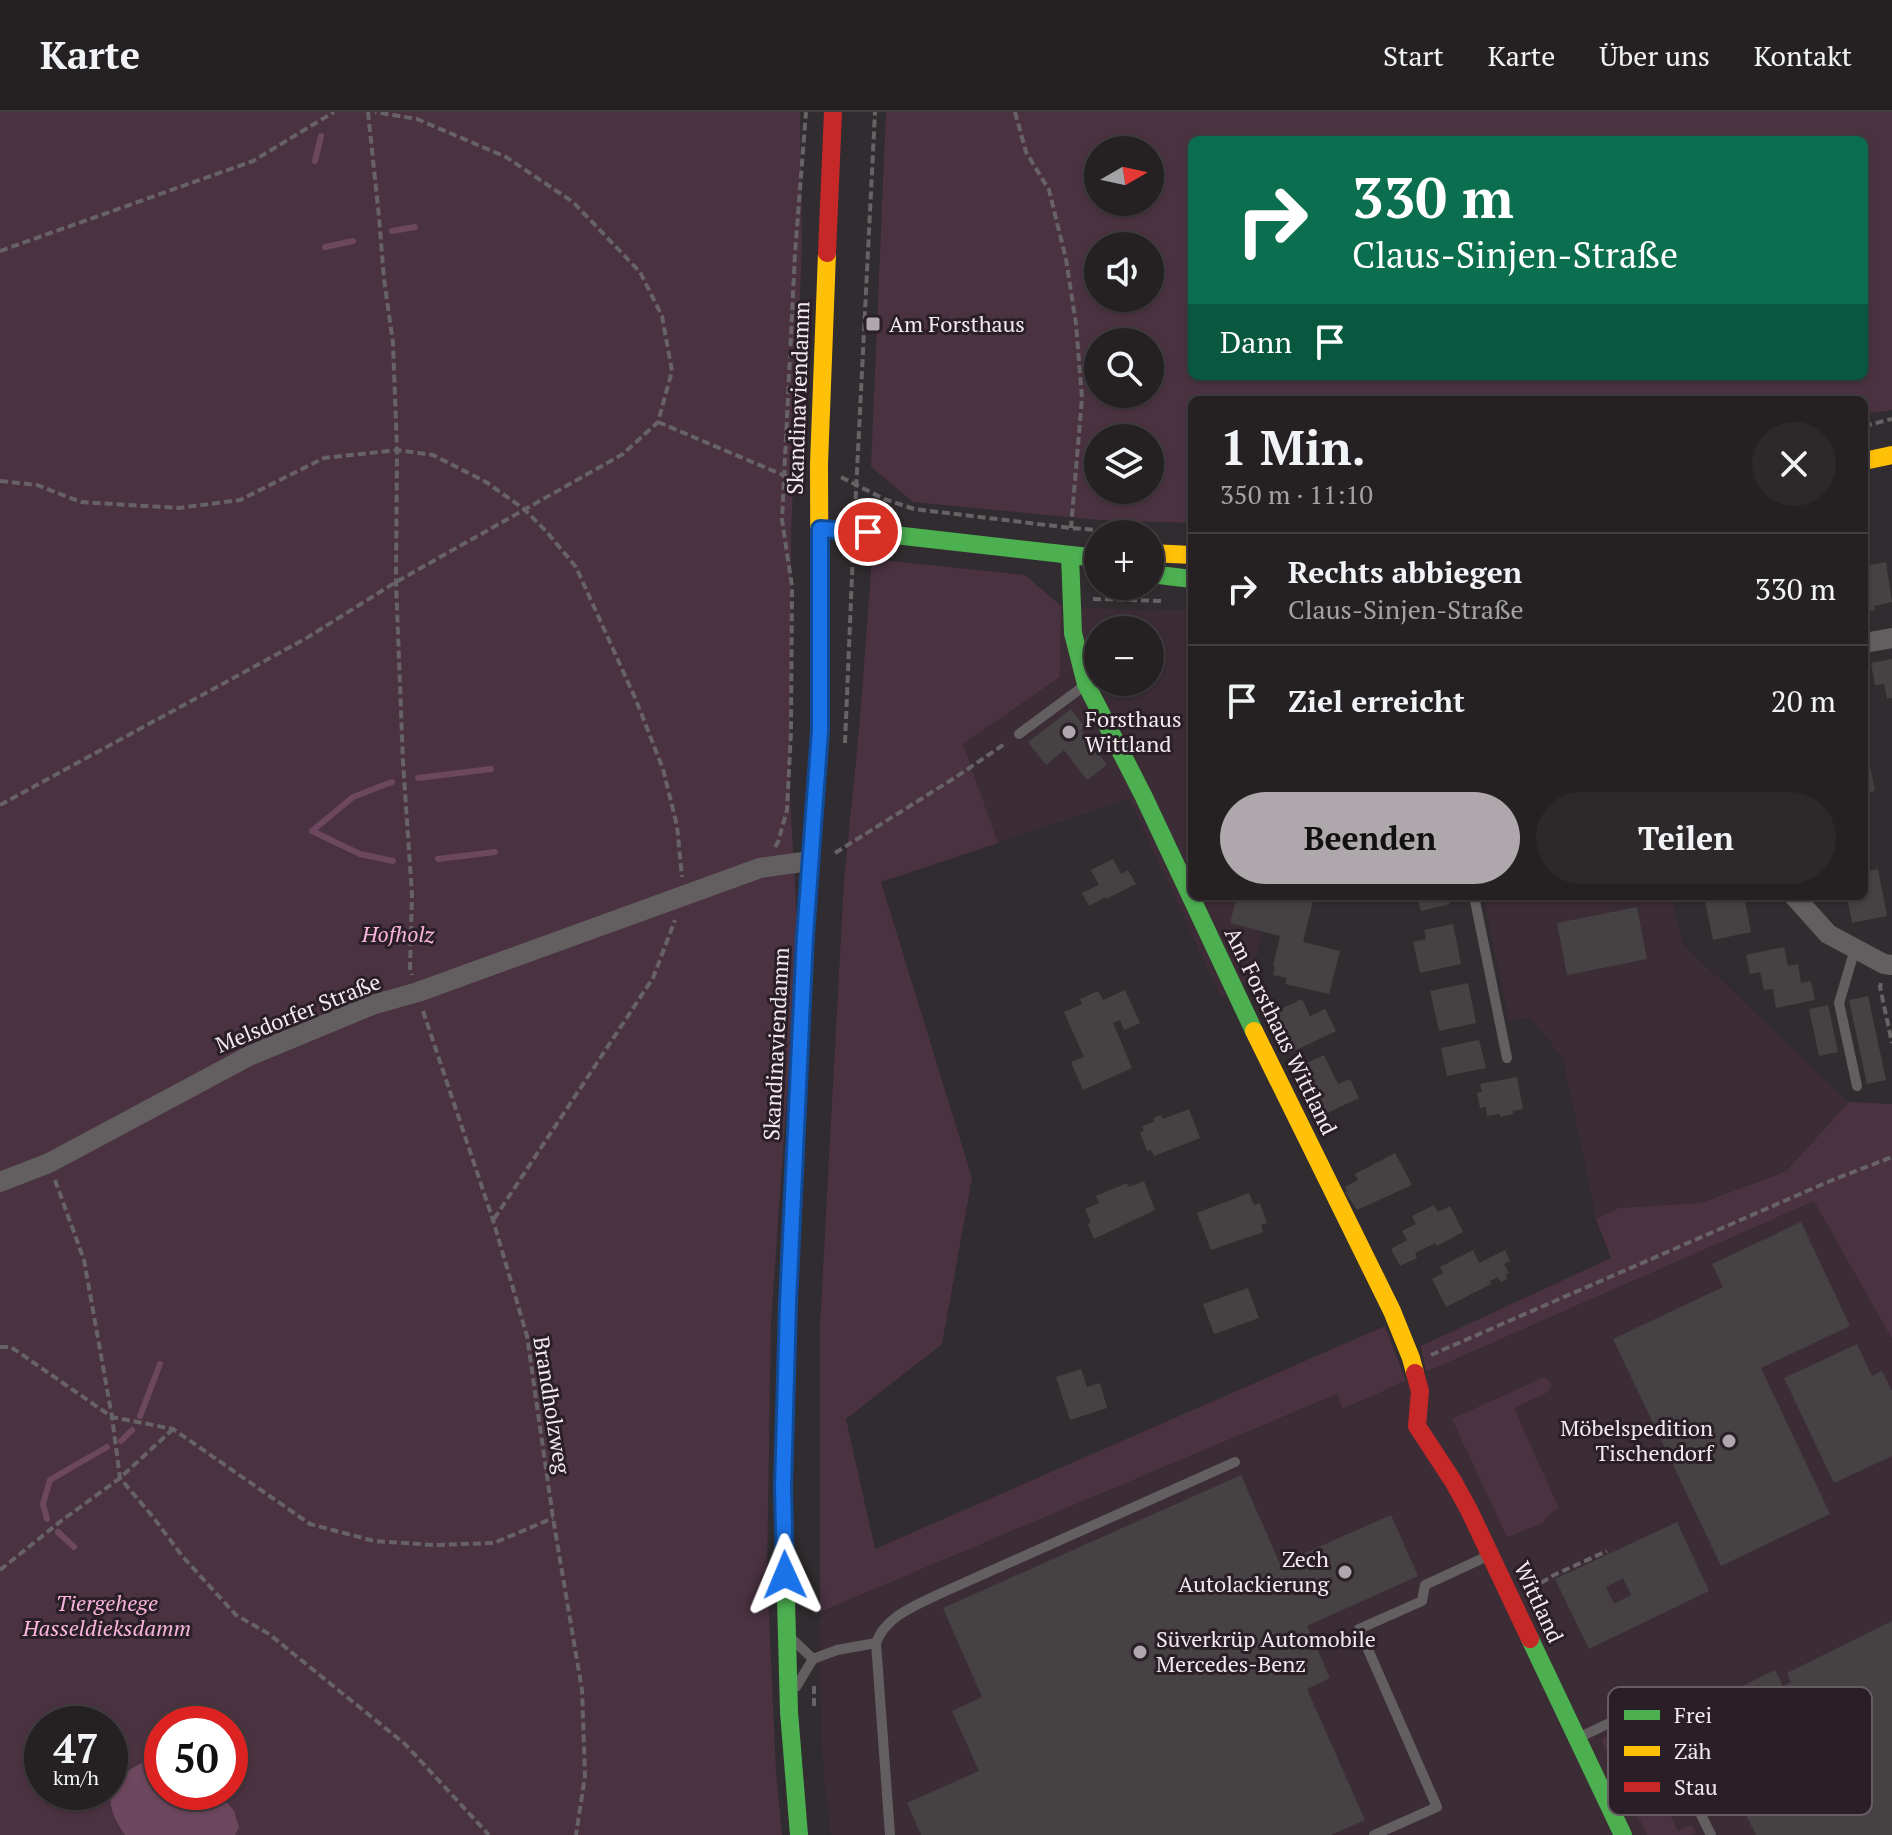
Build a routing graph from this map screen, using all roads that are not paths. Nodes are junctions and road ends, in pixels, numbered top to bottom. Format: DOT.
graph roads {
  1 [pos="833,112"];
  2 [pos="1892,440"];
  3 [pos="1868,444"];
  4 [pos="1892,455"];
  5 [pos="1868,460"];
  6 [pos="820,529"];
  7 [pos="1164,554"];
  8 [pos="1070,555"];
  9 [pos="1188,555"];
  10 [pos="1084,556"];
  11 [pos="1164,576"];
  12 [pos="1188,579"];
  13 [pos="1892,638"];
  14 [pos="1868,642"];
  15 [pos="1084,676"];
  16 [pos="1084,685"];
  17 [pos="1092,696"];
  18 [pos="1019,734"];
  19 [pos="810,861"];
  20 [pos="1188,883"];
  21 [pos="1197,900"];
  22 [pos="1475,900"];
  23 [pos="1798,900"];
  24 [pos="1855,949"];
  25 [pos="1888,964"];
  26 [pos="1507,1058"];
  27 [pos="1857,1086"];
  28 [pos="0,1182"];
  29 [pos="1420,1391"];
  30 [pos="1235,1462"];
  31 [pos="1490,1555"];
  32 [pos="786,1633"];
  33 [pos="876,1643"];
  34 [pos="813,1659"];
  35 [pos="789,1700"];
  36 [pos="1608,1724"];
  37 [pos="1576,1739"];
  38 [pos="1608,1804"];
  39 [pos="1613,1815"];
  40 [pos="1701,1815"];
  41 [pos="799,1835"];
  42 [pos="890,1835"];
  43 [pos="1374,1835"];
  44 [pos="1623,1835"];
  45 [pos="1711,1835"];
  1 -- 6 [label="street, Skandinaviendamm"];
  2 -- 3 [label="street"];
  4 -- 5 [label="street"];
  6 -- 8 [label="street"];
  6 -- 19 [label="street, Skandinaviendamm"];
  7 -- 9 [label="street"];
  8 -- 10 [label="street"];
  8 -- 15 [label="street, Am Forsthaus Wittland"];
  11 -- 12 [label="street"];
  13 -- 14 [label="street"];
  16 -- 18 [label="lane"];
  17 -- 20 [label="street, Am Forsthaus Wittland"];
  19 -- 28 [label="street, Melsdorfer Straße"];
  19 -- 32 [label="street, Skandinaviendamm"];
  21 -- 29 [label="street, Am Forsthaus Wittland"];
  22 -- 26 [label="lane"];
  23 -- 24 [label="street"];
  24 -- 25 [label="street"];
  24 -- 27 [label="lane"];
  29 -- 31 [label="street, Wittland"];
  30 -- 33 [label="lane"];
  31 -- 37 [label="street, Wittland"];
  31 -- 43 [label="lane"];
  32 -- 34 [label="lane"];
  32 -- 35 [label="street, Skandinaviendamm"];
  33 -- 34 [label="lane"];
  33 -- 42 [label="lane"];
  34 -- 35 [label="lane"];
  35 -- 41 [label="street, Skandinaviendamm"];
  36 -- 37 [label="lane"];
  37 -- 38 [label="street, Wittland"];
  39 -- 44 [label="street, Wittland"];
  40 -- 45 [label="lane"];
}
